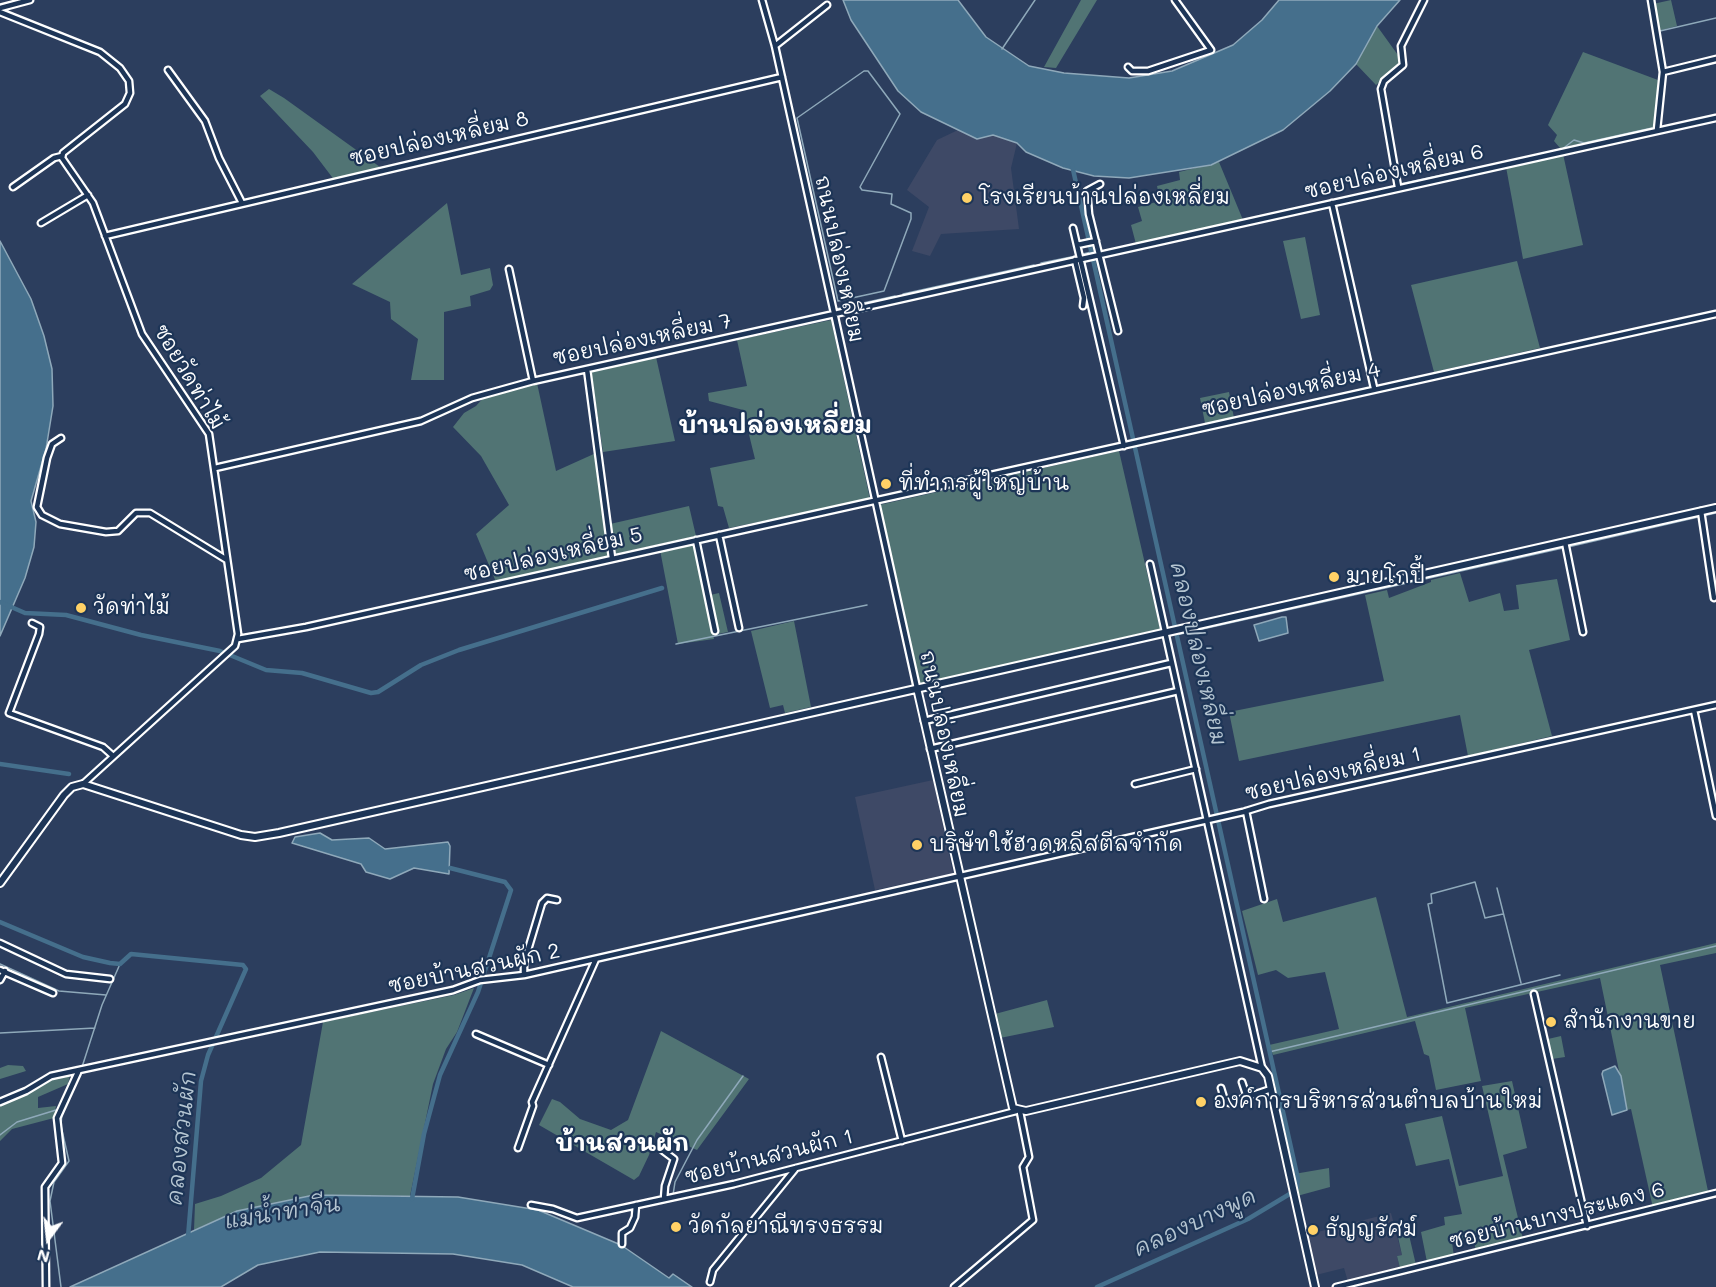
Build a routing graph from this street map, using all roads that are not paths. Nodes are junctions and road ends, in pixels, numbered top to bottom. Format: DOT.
graph roads {
  1 [pos="30,0"];
  2 [pos="762,0"];
  3 [pos="1175,0"];
  4 [pos="1424,0"];
  5 [pos="1651,0"];
  6 [pos="827,5"];
  7 [pos="0,10"];
  8 [pos="776,46"];
  9 [pos="1716,59"];
  10 [pos="1128,67"];
  11 [pos="168,70"];
  12 [pos="1663,72"];
  13 [pos="782,77"];
  14 [pos="1716,118"];
  15 [pos="1657,130"];
  16 [pos="62,156"];
  17 [pos="1100,184"];
  18 [pos="13,187"];
  19 [pos="1398,187"];
  20 [pos="88,195"];
  21 [pos="242,203"];
  22 [pos="1332,203"];
  23 [pos="40,223"];
  24 [pos="1073,228"];
  25 [pos="105,236"];
  26 [pos="1094,241"];
  27 [pos="1080,244"];
  28 [pos="1098,255"];
  29 [pos="1080,259"];
  30 [pos="509,269"];
  31 [pos="1083,306"];
  32 [pos="834,313"];
  33 [pos="1716,314"];
  34 [pos="1118,331"];
  35 [pos="587,369"];
  36 [pos="533,381"];
  37 [pos="1374,388"];
  38 [pos="61,438"];
  39 [pos="1124,446"];
  40 [pos="215,468"];
  41 [pos="875,502"];
  42 [pos="1716,508"];
  43 [pos="1701,511"];
  44 [pos="719,535"];
  45 [pos="696,540"];
  46 [pos="1566,545"];
  47 [pos="612,558"];
  48 [pos="227,560"];
  49 [pos="1150,564"];
  50 [pos="1714,598"];
  51 [pos="32,623"];
  52 [pos="739,628"];
  53 [pos="715,631"];
  54 [pos="1164,632"];
  55 [pos="1583,632"];
  56 [pos="238,639"];
  57 [pos="1171,663"];
  58 [pos="917,688"];
  59 [pos="1178,691"];
  60 [pos="1716,705"];
  61 [pos="1694,710"];
  62 [pos="924,721"];
  63 [pos="930,749"];
  64 [pos="112,755"];
  65 [pos="1196,769"];
  66 [pos="83,784"];
  67 [pos="1135,784"];
  68 [pos="1246,811"];
  69 [pos="1716,816"];
  70 [pos="1207,820"];
  71 [pos="958,875"];
  72 [pos="0,883"];
  73 [pos="1264,899"];
  74 [pos="557,900"];
  75 [pos="0,943"];
  76 [pos="597,959"];
  77 [pos="2,970"];
  78 [pos="524,975"];
  79 [pos="110,979"];
  80 [pos="0,980"];
  81 [pos="53,993"];
  82 [pos="1534,994"];
  83 [pos="476,1034"];
  84 [pos="881,1057"];
  85 [pos="549,1065"];
  86 [pos="1262,1068"];
  87 [pos="79,1070"];
  88 [pos="1242,1082"];
  89 [pos="1221,1088"];
  90 [pos="1271,1089"];
  91 [pos="1247,1097"];
  92 [pos="0,1102"];
  93 [pos="1018,1111"];
  94 [pos="902,1141"];
  95 [pos="518,1148"];
  96 [pos="662,1150"];
  97 [pos="796,1168"];
  98 [pos="1716,1193"];
  99 [pos="665,1199"];
  100 [pos="531,1205"];
  101 [pos="636,1205"];
  102 [pos="1587,1226"];
  103 [pos="622,1244"];
  104 [pos="710,1282"];
  105 [pos="46,1287"];
  106 [pos="954,1287"];
  107 [pos="1315,1287"];
  108 [pos="1336,1287"];
  1 -- 7 [label="street"];
  2 -- 8 [label="street, ถนนปล่องเหลี่ยม"];
  3 -- 10 [label="street"];
  4 -- 19 [label="street"];
  5 -- 12 [label="street"];
  6 -- 8 [label="street"];
  7 -- 16 [label="street"];
  8 -- 13 [label="street, ถนนปล่องเหลี่ยม"];
  9 -- 12 [label="street"];
  11 -- 21 [label="street"];
  12 -- 15 [label="street"];
  13 -- 21 [label="street, ซอยปล่องเหลี่ยม 8"];
  13 -- 32 [label="street, ถนนปล่องเหลี่ยม"];
  14 -- 15 [label="street, ซอยปล่องเหลี่ยม 6"];
  15 -- 19 [label="street, ซอยปล่องเหลี่ยม 6"];
  16 -- 18 [label="street"];
  16 -- 20 [label="street, ซอยวัดท่าไม้"];
  17 -- 26 [label="street"];
  19 -- 22 [label="street, ซอยปล่องเหลี่ยม 6"];
  20 -- 23 [label="street"];
  20 -- 25 [label="street, ซอยวัดท่าไม้"];
  21 -- 25 [label="street, ซอยปล่องเหลี่ยม 8"];
  22 -- 28 [label="street, ซอยปล่องเหลี่ยม 6"];
  22 -- 37 [label="street"];
  24 -- 27 [label="street"];
  25 -- 40 [label="street, ซอยวัดท่าไม้"];
  26 -- 27 [label="street"];
  26 -- 28 [label="street"];
  27 -- 29 [label="street"];
  28 -- 29 [label="street, ซอยปล่องเหลี่ยม 6"];
  28 -- 34 [label="street"];
  29 -- 31 [label="street"];
  29 -- 32 [label="street, ซอยปล่องเหลี่ยม 7"];
  29 -- 39 [label="street"];
  30 -- 36 [label="street"];
  32 -- 35 [label="street, ซอยปล่องเหลี่ยม 7"];
  32 -- 41 [label="street, ถนนปล่องเหลี่ยม"];
  33 -- 37 [label="street, ซอยปล่องเหลี่ยม 4"];
  35 -- 36 [label="street, ซอยปล่องเหลี่ยม 7"];
  35 -- 47 [label="street"];
  36 -- 40 [label="street, ซอยปล่องเหลี่ยม 7"];
  37 -- 39 [label="street, ซอยปล่องเหลี่ยม 4"];
  38 -- 48 [label="street"];
  39 -- 41 [label="street, ซอยปล่องเหลี่ยม 4"];
  40 -- 48 [label="street, ซอยวัดท่าไม้"];
  41 -- 44 [label="street, ซอยปล่องเหลี่ยม 5"];
  41 -- 58 [label="street, ถนนปล่องเหลี่ยม"];
  42 -- 43 [label="street"];
  43 -- 46 [label="street"];
  43 -- 50 [label="street"];
  44 -- 45 [label="street, ซอยปล่องเหลี่ยม 5"];
  44 -- 52 [label="street"];
  45 -- 47 [label="street, ซอยปล่องเหลี่ยม 5"];
  45 -- 53 [label="street"];
  46 -- 54 [label="street"];
  46 -- 55 [label="street"];
  47 -- 56 [label="street, ซอยปล่องเหลี่ยม 5"];
  48 -- 56 [label="street, ซอยวัดท่าไม้"];
  49 -- 54 [label="street"];
  51 -- 64 [label="street"];
  54 -- 57 [label="street"];
  54 -- 58 [label="street"];
  56 -- 64 [label="street"];
  57 -- 59 [label="street"];
  57 -- 62 [label="street"];
  58 -- 62 [label="street, ถนนปล่องเหลี่ยม"];
  58 -- 66 [label="street"];
  59 -- 63 [label="street"];
  59 -- 65 [label="street"];
  60 -- 61 [label="street, ซอยปล่องเหลี่ยม 1"];
  61 -- 68 [label="street, ซอยปล่องเหลี่ยม 1"];
  61 -- 69 [label="street"];
  62 -- 63 [label="street, ถนนปล่องเหลี่ยม"];
  63 -- 71 [label="street, ถนนปล่องเหลี่ยม"];
  64 -- 66 [label="street"];
  65 -- 67 [label="street"];
  65 -- 70 [label="street"];
  66 -- 72 [label="street"];
  68 -- 70 [label="street, ซอยปล่องเหลี่ยม 1"];
  68 -- 73 [label="street"];
  70 -- 71 [label="street, ซอยปล่องเหลี่ยม 1"];
  70 -- 86 [label="street"];
  71 -- 76 [label="street, ซอยบ้านสวนผัก 2"];
  71 -- 93 [label="street, ถนนปล่องเหลี่ยม"];
  74 -- 78 [label="street"];
  75 -- 79 [label="street"];
  76 -- 78 [label="street, ซอยบ้านสวนผัก 2"];
  76 -- 85 [label="street"];
  77 -- 80 [label="street"];
  77 -- 81 [label="street"];
  78 -- 87 [label="street, ซอยบ้านสวนผัก 2"];
  82 -- 102 [label="street"];
  83 -- 85 [label="street"];
  84 -- 94 [label="street"];
  85 -- 95 [label="street"];
  86 -- 90 [label="street"];
  86 -- 93 [label="street"];
  87 -- 92 [label="street, ซอยบ้านสวนผัก 2"];
  87 -- 105 [label="street"];
  88 -- 91 [label="street"];
  89 -- 91 [label="street"];
  90 -- 91 [label="street"];
  90 -- 107 [label="street"];
  93 -- 94 [label="street, ซอยบ้านสวนผัก 1"];
  93 -- 106 [label="street"];
  94 -- 97 [label="street, ซอยบ้านสวนผัก 1"];
  96 -- 99 [label="street"];
  97 -- 99 [label="street, ซอยบ้านสวนผัก 1"];
  97 -- 104 [label="street"];
  98 -- 102 [label="street, ซอยบ้านบางประแดง 6"];
  99 -- 101 [label="street, ซอยบ้านสวนผัก 1"];
  100 -- 101 [label="street, ซอยบ้านสวนผัก 1"];
  101 -- 103 [label="street"];
  102 -- 108 [label="street, ซอยบ้านบางประแดง 6"];
}
